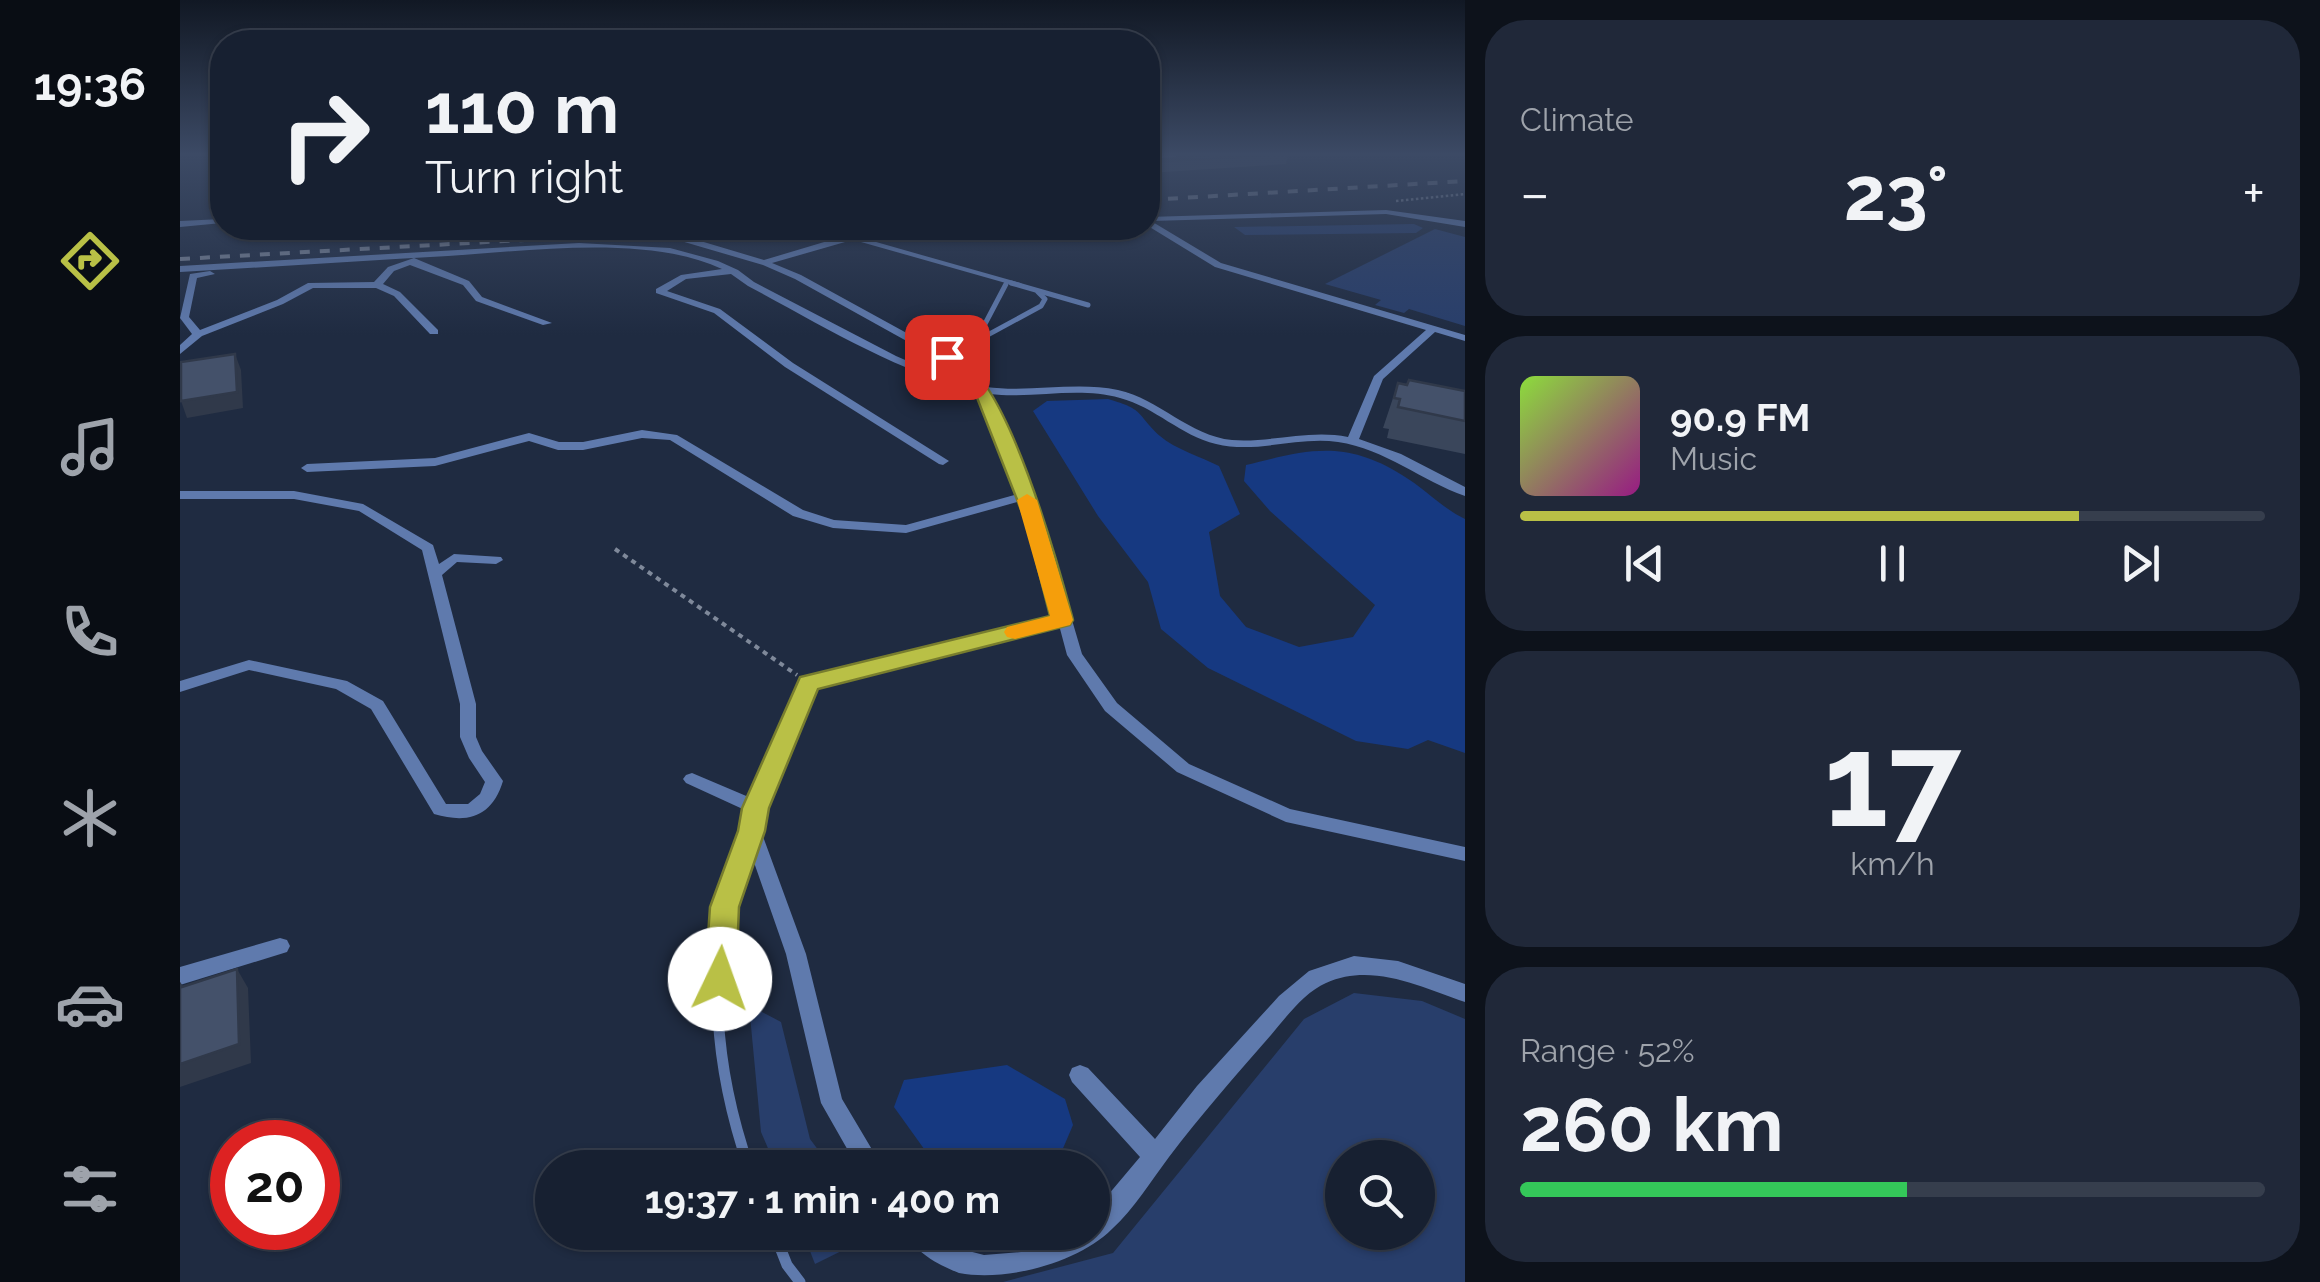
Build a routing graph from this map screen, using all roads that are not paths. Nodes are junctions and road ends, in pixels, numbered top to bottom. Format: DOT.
graph roads {
  1 [pos="1311,215"];
  2 [pos="1405,215"];
  3 [pos="1160,221"];
  4 [pos="210,222"];
  5 [pos="180,224"];
  6 [pos="1465,224"];
  7 [pos="1160,229"];
  8 [pos="691,240"];
  9 [pos="840,240"];
  10 [pos="860,240"];
  11 [pos="424,255"];
  12 [pos="410,262"];
  13 [pos="765,263"];
  14 [pos="240,266"];
  15 [pos="180,269"];
  16 [pos="736,270"];
  17 [pos="192,275"];
  18 [pos="180,277"];
  19 [pos="1006,284"];
  20 [pos="376,285"];
  21 [pos="1038,292"];
  22 [pos="1088,305"];
  23 [pos="547,323"];
  24 [pos="1433,328"];
  25 [pos="434,332"];
  26 [pos="198,334"];
  27 [pos="1465,338"];
  28 [pos="976,341"];
  29 [pos="180,351"];
  30 [pos="947,357"];
  31 [pos="983,390"];
  32 [pos="1352,440"];
  33 [pos="943,460"];
  34 [pos="307,468"];
  35 [pos="1465,492"];
  36 [pos="180,495"];
  37 [pos="1025,496"];
  38 [pos="496,560"];
  39 [pos="436,573"];
  40 [pos="1062,620"];
  41 [pos="180,687"];
  42 [pos="692,780"];
  43 [pos="756,808"];
  44 [pos="752,831"];
  45 [pos="1465,854"];
  46 [pos="280,946"];
  47 [pos="180,976"];
  48 [pos="1465,993"];
  49 [pos="1080,1076"];
  50 [pos="743,1150"];
  51 [pos="861,1150"];
  52 [pos="1154,1155"];
  53 [pos="1110,1213"];
  54 [pos="781,1250"];
  55 [pos="940,1250"];
  56 [pos="1063,1250"];
  57 [pos="800,1282"];
  1 -- 3 [label="street"];
  2 -- 6 [label="street"];
  4 -- 5 [label="street"];
  7 -- 24 [label="street"];
  8 -- 13 [label="street"];
  9 -- 13 [label="street"];
  10 -- 19 [label="lane"];
  11 -- 12 [label="street"];
  11 -- 14 [label="street"];
  11 -- 16 [label="street"];
  12 -- 20 [label="street"];
  12 -- 23 [label="street"];
  13 -- 16 [label="street"];
  13 -- 30 [label="street"];
  14 -- 15 [label="street"];
  14 -- 26 [label="street"];
  16 -- 31 [label="street"];
  16 -- 33 [label="street"];
  17 -- 18 [label="street"];
  19 -- 21 [label="lane"];
  19 -- 28 [label="lane"];
  20 -- 25 [label="street"];
  20 -- 26 [label="street"];
  21 -- 22 [label="lane"];
  21 -- 28 [label="lane"];
  24 -- 27 [label="street"];
  24 -- 32 [label="street"];
  26 -- 29 [label="street"];
  28 -- 30 [label="lane"];
  30 -- 31 [label="street"];
  31 -- 32 [label="street"];
  31 -- 37 [label="street"];
  32 -- 35 [label="street"];
  34 -- 37 [label="street"];
  36 -- 39 [label="street"];
  37 -- 40 [label="street"];
  38 -- 39 [label="street"];
  39 -- 41 [label="street"];
  40 -- 43 [label="street"];
  40 -- 45 [label="street"];
  42 -- 43 [label="street"];
  43 -- 44 [label="street"];
  44 -- 50 [label="lane"];
  44 -- 51 [label="street"];
  46 -- 47 [label="street"];
  48 -- 52 [label="street"];
  49 -- 52 [label="street"];
  52 -- 53 [label="street"];
  54 -- 57 [label="lane"];
  55 -- 56 [label="street"];
}
